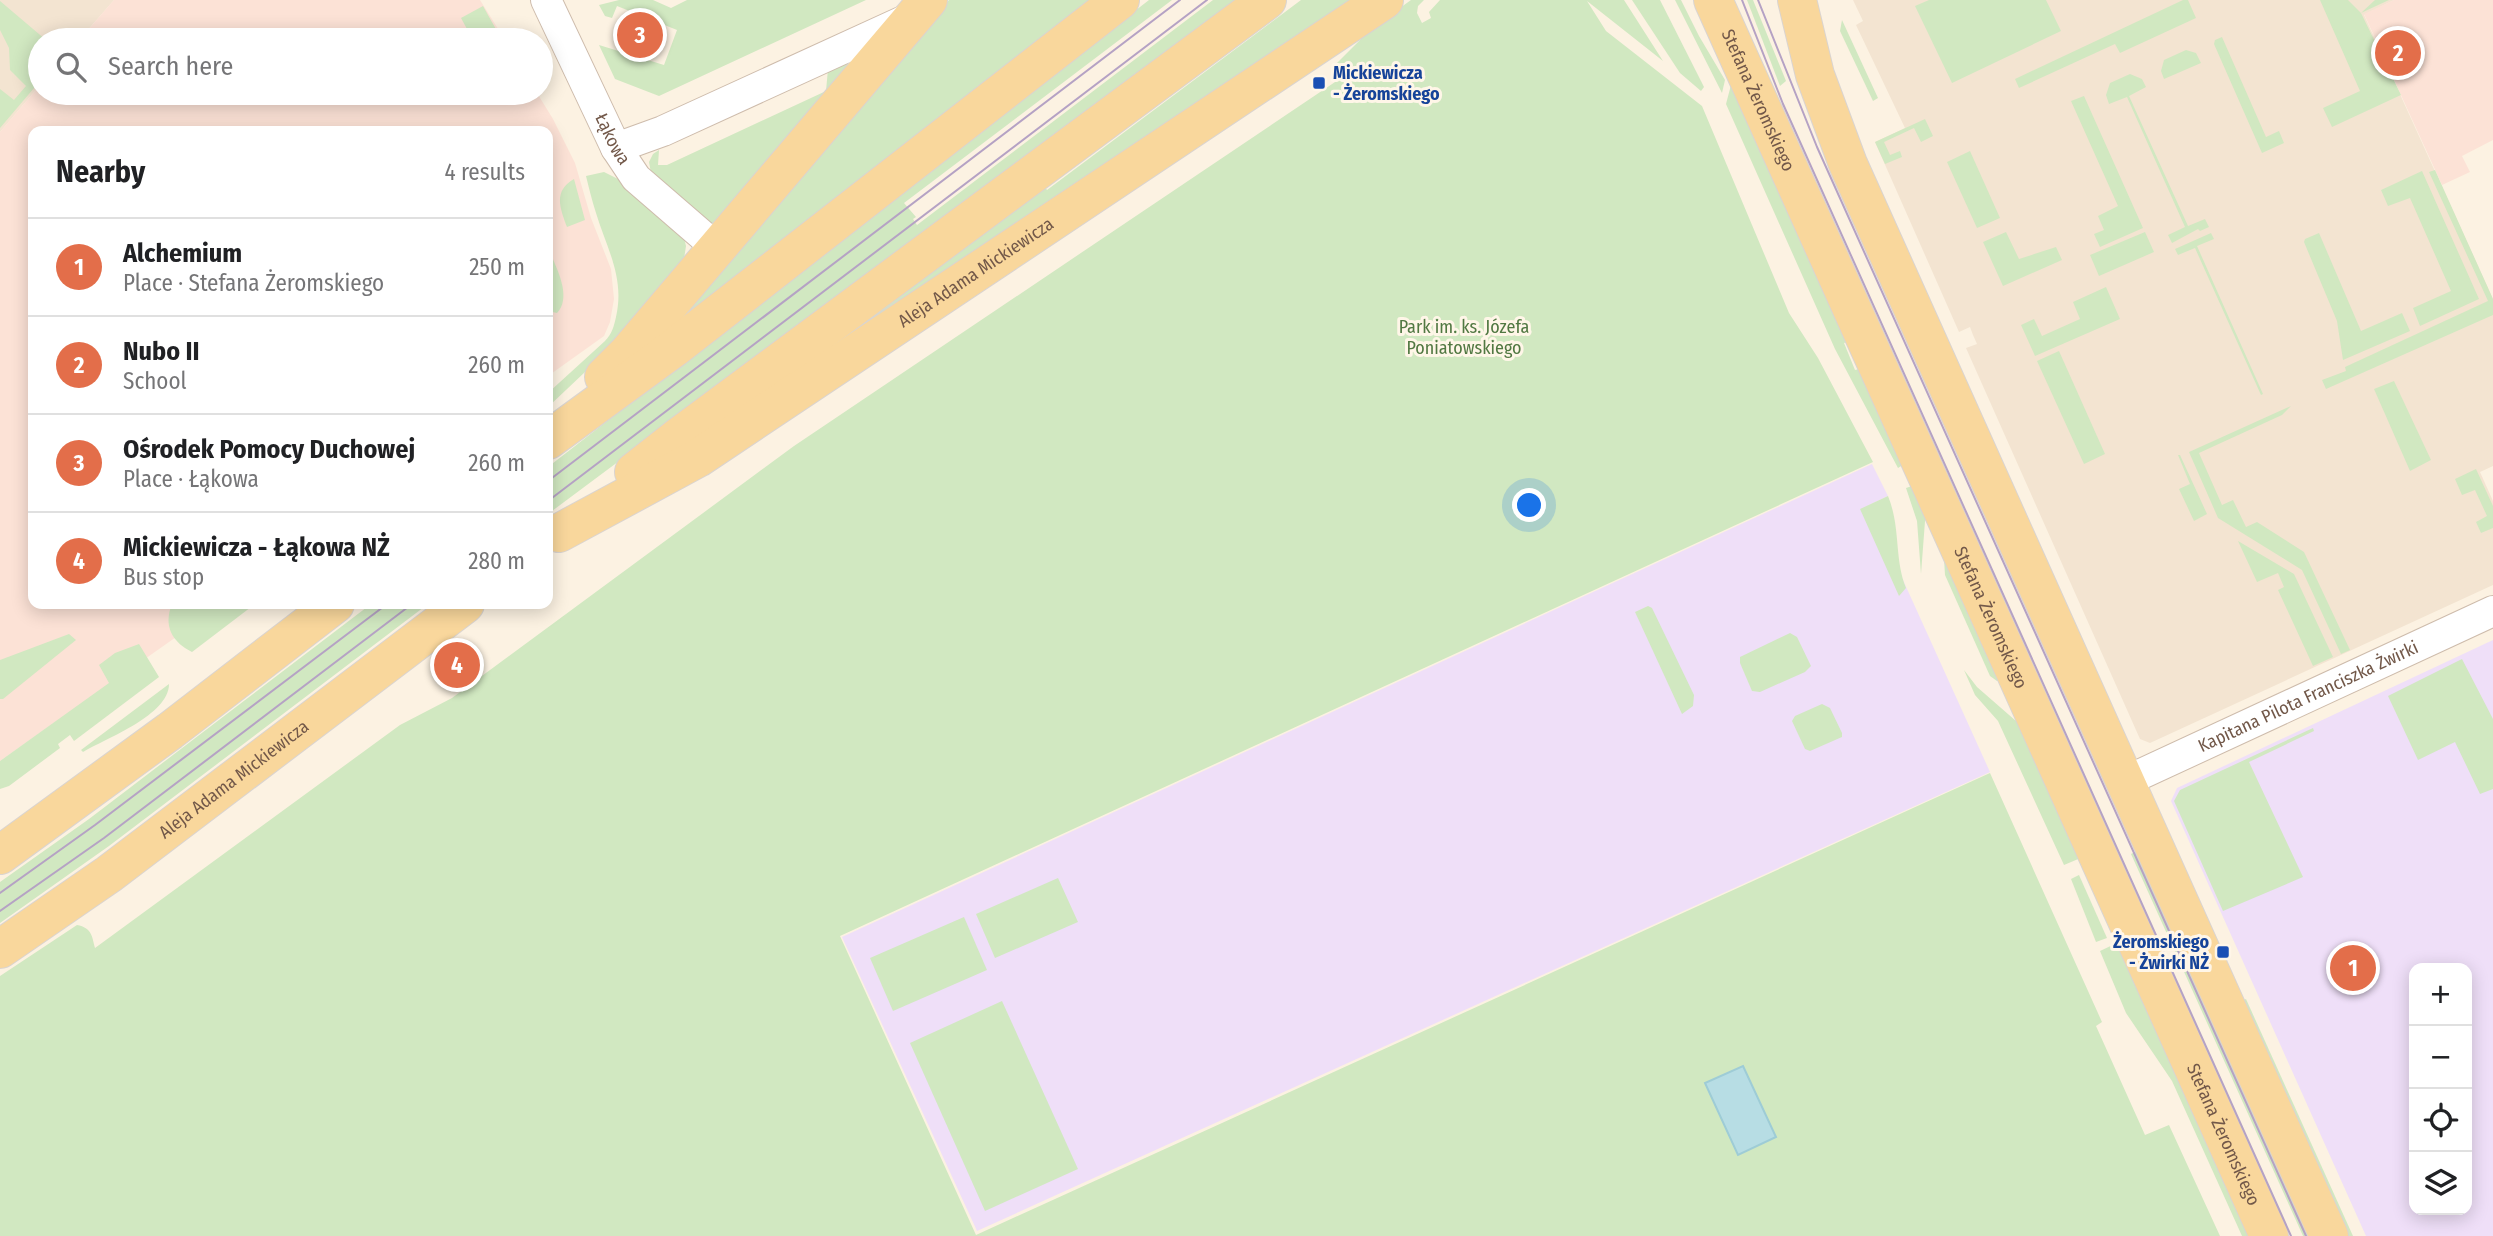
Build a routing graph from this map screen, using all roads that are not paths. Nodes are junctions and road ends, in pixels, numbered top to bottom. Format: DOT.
graph roads {
  1 [pos="546,0"];
  2 [pos="1120,0"];
  3 [pos="1268,0"];
  4 [pos="1384,0"];
  5 [pos="1713,0"];
  6 [pos="1797,0"];
  7 [pos="922,8"];
  8 [pos="616,148"];
  9 [pos="717,248"];
  10 [pos="553,427"];
  11 [pos="553,436"];
  12 [pos="554,537"];
  13 [pos="328,609"];
  14 [pos="458,609"];
  15 [pos="2493,611"];
  16 [pos="2124,782"];
  17 [pos="0,855"];
  18 [pos="0,950"];
  19 [pos="2269,1236"];
  20 [pos="2329,1236"];
  1 -- 8 [label="street, Łąkowa"];
  2 -- 11 [label="main road"];
  3 -- 12 [label="main road, Aleja Adama Mickiewicza"];
  4 -- 12 [label="main road, Aleja Adama Mickiewicza"];
  5 -- 19 [label="main road, Stefana Żeromskiego"];
  6 -- 16 [label="main road"];
  7 -- 8 [label="street"];
  7 -- 9 [label="main road"];
  8 -- 9 [label="street, Łąkowa"];
  9 -- 10 [label="main road"];
  13 -- 17 [label="main road"];
  14 -- 18 [label="main road, Aleja Adama Mickiewicza"];
  15 -- 16 [label="street, Kapitana Pilota Franciszka Żwirki"];
  16 -- 20 [label="main road"];
}
